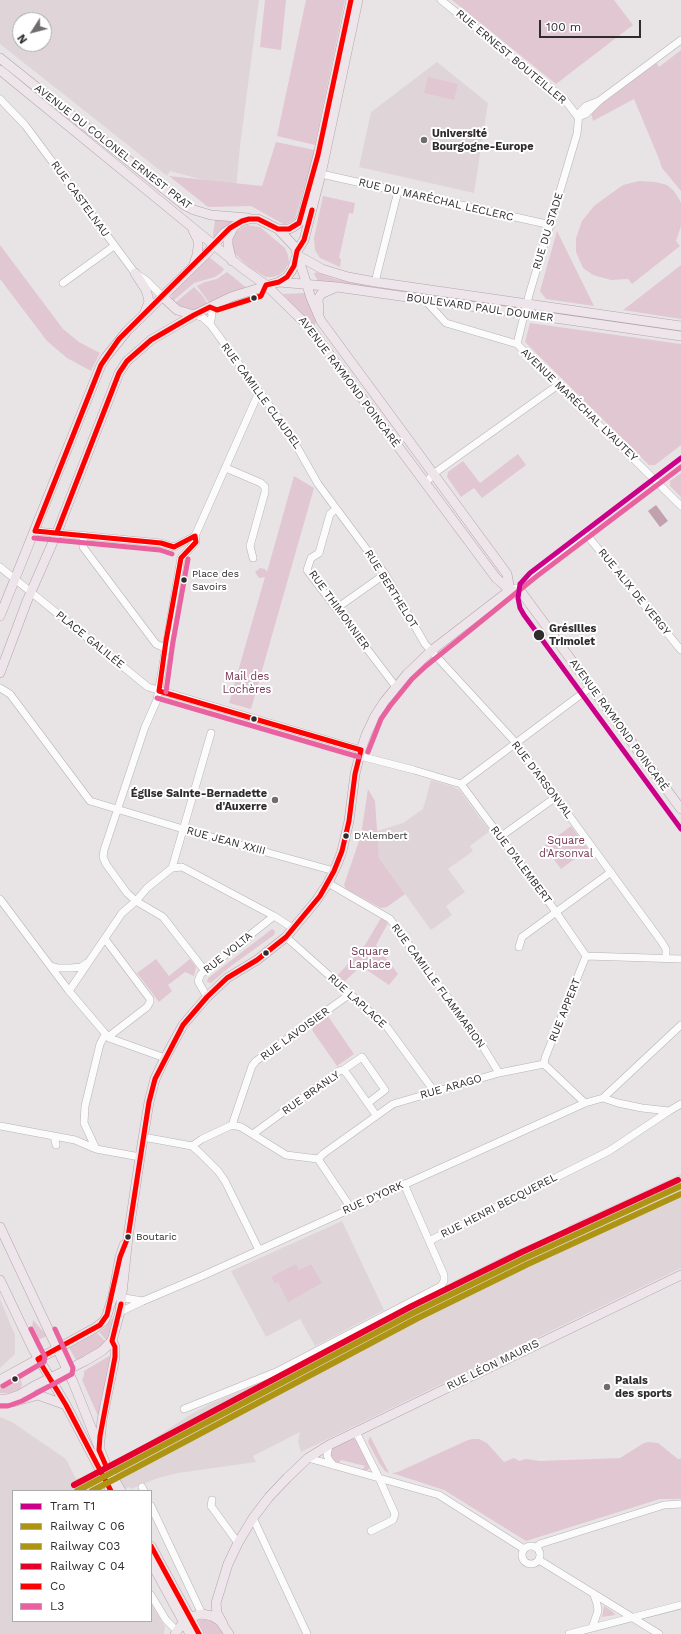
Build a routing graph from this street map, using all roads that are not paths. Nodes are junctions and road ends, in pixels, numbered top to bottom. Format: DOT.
graph roads {
  1 [pos="351,0"];
  2 [pos="358,0"];
  3 [pos="441,0"];
  4 [pos="681,40"];
  5 [pos="0,58"];
  6 [pos="0,70"];
  7 [pos="0,99"];
  8 [pos="578,117"];
  9 [pos="321,174"];
  10 [pos="398,191"];
  11 [pos="257,219"];
  12 [pos="236,224"];
  13 [pos="550,225"];
  14 [pos="190,226"];
  15 [pos="278,229"];
  16 [pos="213,245"];
  17 [pos="114,246"];
  18 [pos="297,253"];
  19 [pos="232,261"];
  20 [pos="194,264"];
  21 [pos="135,273"];
  22 [pos="279,282"];
  23 [pos="376,282"];
  24 [pos="63,283"];
  25 [pos="307,284"];
  26 [pos="266,285"];
  27 [pos="337,287"];
  28 [pos="163,297"];
  29 [pos="425,300"];
  30 [pos="527,304"];
  31 [pos="210,307"];
  32 [pos="145,313"];
  33 [pos="525,314"];
  34 [pos="194,315"];
  35 [pos="321,321"];
  36 [pos="210,324"];
  37 [pos="681,326"];
  38 [pos="681,336"];
  39 [pos="517,344"];
  40 [pos="558,385"];
  41 [pos="259,392"];
  42 [pos="226,468"];
  43 [pos="433,474"];
  44 [pos="426,483"];
  45 [pos="681,506"];
  46 [pos="336,509"];
  47 [pos="35,531"];
  48 [pos="57,532"];
  49 [pos="84,535"];
  50 [pos="195,536"];
  51 [pos="174,547"];
  52 [pos="487,547"];
  53 [pos="479,555"];
  54 [pos="181,558"];
  55 [pos="253,558"];
  56 [pos="0,567"];
  57 [pos="385,574"];
  58 [pos="15,579"];
  59 [pos="510,590"];
  60 [pos="31,592"];
  61 [pos="336,608"];
  62 [pos="0,616"];
  63 [pos="165,648"];
  64 [pos="681,650"];
  65 [pos="431,651"];
  66 [pos="0,673"];
  67 [pos="396,687"];
  68 [pos="591,687"];
  69 [pos="0,688"];
  70 [pos="159,691"];
  71 [pos="211,733"];
  72 [pos="516,744"];
  73 [pos="361,753"];
  74 [pos="461,784"];
  75 [pos="556,797"];
  76 [pos="681,809"];
  77 [pos="117,810"];
  78 [pos="183,829"];
  79 [pos="500,837"];
  80 [pos="172,868"];
  81 [pos="334,871"];
  82 [pos="611,872"];
  83 [pos="328,883"];
  84 [pos="0,899"];
  85 [pos="136,902"];
  86 [pos="556,912"];
  87 [pos="274,916"];
  88 [pos="294,928"];
  89 [pos="286,937"];
  90 [pos="105,939"];
  91 [pos="519,947"];
  92 [pos="586,956"];
  93 [pos="666,958"];
  94 [pos="681,959"];
  95 [pos="89,962"];
  96 [pos="51,966"];
  97 [pos="205,971"];
  98 [pos="70,991"];
  99 [pos="350,994"];
  100 [pos="207,997"];
  101 [pos="681,1025"];
  102 [pos="107,1037"];
  103 [pos="165,1058"];
  104 [pos="544,1064"];
  105 [pos="343,1070"];
  106 [pos="499,1073"];
  107 [pos="434,1091"];
  108 [pos="603,1098"];
  109 [pos="368,1103"];
  110 [pos="585,1103"];
  111 [pos="681,1104"];
  112 [pos="669,1111"];
  113 [pos="376,1115"];
  114 [pos="232,1124"];
  115 [pos="0,1126"];
  116 [pos="253,1134"];
  117 [pos="54,1136"];
  118 [pos="143,1137"];
  119 [pos="56,1146"];
  120 [pos="192,1146"];
  121 [pos="96,1149"];
  122 [pos="140,1157"];
  123 [pos="318,1159"];
  124 [pos="404,1184"];
  125 [pos="351,1208"];
  126 [pos="0,1227"];
  127 [pos="429,1241"];
  128 [pos="260,1250"];
  129 [pos="681,1275"];
  130 [pos="0,1280"];
  131 [pos="117,1297"];
  132 [pos="143,1301"];
  133 [pos="120,1312"];
  134 [pos="112,1340"];
  135 [pos="57,1348"];
  136 [pos="38,1359"];
  137 [pos="66,1370"];
  138 [pos="50,1378"];
  139 [pos="0,1380"];
  140 [pos="0,1400"];
  141 [pos="66,1405"];
  142 [pos="184,1410"];
  143 [pos="356,1432"];
  144 [pos="328,1444"];
  145 [pos="99,1450"];
  146 [pos="308,1458"];
  147 [pos="333,1465"];
  148 [pos="103,1467"];
  149 [pos="379,1478"];
  150 [pos="111,1490"];
  151 [pos="119,1490"];
  152 [pos="212,1500"];
  153 [pos="681,1504"];
  154 [pos="152,1508"];
  155 [pos="253,1518"];
  156 [pos="371,1531"];
  157 [pos="238,1544"];
  158 [pos="152,1548"];
  159 [pos="536,1548"];
  160 [pos="524,1549"];
  161 [pos="539,1560"];
  162 [pos="152,1564"];
  163 [pos="594,1595"];
  164 [pos="152,1597"];
  165 [pos="216,1603"];
  166 [pos="681,1605"];
  167 [pos="203,1615"];
  168 [pos="633,1617"];
  169 [pos="187,1619"];
  170 [pos="223,1624"];
  171 [pos="592,1628"];
  172 [pos="176,1632"];
  173 [pos="190,1634"];
  174 [pos="199,1634"];
  175 [pos="229,1634"];
  176 [pos="307,1634"];
  177 [pos="569,1634"];
  178 [pos="659,1634"];
  1 -- 15 [label="main road"];
  2 -- 9 [label="main road"];
  3 -- 8 [label="street, RUE ERNEST BOUTEILLER"];
  4 -- 8 [label="street"];
  5 -- 11 [label="main road, AVENUE DU COLONEL ERNEST PRAT"];
  6 -- 14 [label="main road, AVENUE DU COLONEL ERNEST PRAT"];
  7 -- 17 [label="street, RUE CASTELNAU"];
  8 -- 13 [label="street, RUE DU STADE"];
  9 -- 10 [label="street, RUE DU MARÉCHAL LECLERC"];
  9 -- 18 [label="main road"];
  10 -- 13 [label="street, RUE DU MARÉCHAL LECLERC"];
  10 -- 23 [label="street"];
  11 -- 12 [label="main road"];
  11 -- 15 [label="main road"];
  12 -- 16 [label="main road"];
  12 -- 19 [label="main road"];
  13 -- 30 [label="street, RUE DU STADE"];
  14 -- 16 [label="main road, AVENUE DU COLONEL ERNEST PRAT"];
  14 -- 20 [label="main road"];
  15 -- 18 [label="main road"];
  16 -- 19 [label="main road, AVENUE DU COLONEL ERNEST PRAT"];
  16 -- 20 [label="main road"];
  17 -- 21 [label="street, RUE CASTELNAU"];
  17 -- 24 [label="street"];
  18 -- 22 [label="main road"];
  18 -- 23 [label="main road, BOULEVARD PAUL DOUMER"];
  18 -- 25 [label="main road, AVENUE RAYMOND POINCARÉ"];
  19 -- 26 [label="main road"];
  20 -- 28 [label="main road"];
  21 -- 28 [label="street, RUE CASTELNAU"];
  21 -- 32 [label="main road"];
  22 -- 25 [label="main road, BOULEVARD PAUL DOUMER"];
  22 -- 26 [label="main road"];
  23 -- 30 [label="main road, BOULEVARD PAUL DOUMER"];
  25 -- 27 [label="main road, BOULEVARD PAUL DOUMER"];
  25 -- 35 [label="main road, AVENUE RAYMOND POINCARÉ"];
  26 -- 31 [label="main road"];
  26 -- 44 [label="main road, AVENUE RAYMOND POINCARÉ"];
  27 -- 29 [label="main road, BOULEVARD PAUL DOUMER"];
  27 -- 35 [label="main road, AVENUE RAYMOND POINCARÉ"];
  28 -- 32 [label="main road"];
  28 -- 34 [label="main road"];
  29 -- 33 [label="main road, BOULEVARD PAUL DOUMER"];
  29 -- 39 [label="street, AVENUE MARÉCHAL LYAUTEY"];
  30 -- 33 [label="street, RUE DU STADE"];
  30 -- 37 [label="main road, BOULEVARD PAUL DOUMER"];
  31 -- 34 [label="main road"];
  31 -- 36 [label="street"];
  32 -- 47 [label="main road"];
  33 -- 38 [label="main road, BOULEVARD PAUL DOUMER"];
  33 -- 39 [label="street, RUE DU STADE"];
  34 -- 36 [label="street, RUE CAMILLE CLAUDEL"];
  34 -- 48 [label="main road"];
  35 -- 43 [label="main road, AVENUE RAYMOND POINCARÉ"];
  36 -- 41 [label="street, RUE CAMILLE CLAUDEL"];
  39 -- 40 [label="street, AVENUE MARÉCHAL LYAUTEY"];
  40 -- 43 [label="street"];
  40 -- 45 [label="street, AVENUE MARÉCHAL LYAUTEY"];
  41 -- 42 [label="street"];
  41 -- 46 [label="street, RUE CAMILLE CLAUDEL"];
  42 -- 50 [label="street"];
  42 -- 55 [label="street"];
  43 -- 44 [label="street"];
  43 -- 52 [label="main road, AVENUE RAYMOND POINCARÉ"];
  44 -- 53 [label="main road, AVENUE RAYMOND POINCARÉ"];
  46 -- 57 [label="street, RUE BERTHELOT"];
  46 -- 61 [label="street, RUE THIMONNIER"];
  47 -- 48 [label="street"];
  47 -- 58 [label="main road"];
  48 -- 49 [label="street"];
  48 -- 60 [label="main road"];
  49 -- 51 [label="street"];
  49 -- 63 [label="street"];
  50 -- 51 [label="street"];
  50 -- 54 [label="street"];
  51 -- 54 [label="street"];
  52 -- 53 [label="street"];
  52 -- 59 [label="main road, AVENUE RAYMOND POINCARÉ"];
  53 -- 59 [label="main road, AVENUE RAYMOND POINCARÉ"];
  54 -- 63 [label="street"];
  56 -- 58 [label="street, PLACE GALILÉE"];
  57 -- 61 [label="street"];
  57 -- 65 [label="street, RUE BERTHELOT"];
  58 -- 60 [label="street, PLACE GALILÉE"];
  58 -- 62 [label="main road"];
  59 -- 64 [label="street, RUE ALIX DE VERGY"];
  59 -- 65 [label="main road"];
  59 -- 68 [label="main road, AVENUE RAYMOND POINCARÉ"];
  60 -- 66 [label="main road"];
  60 -- 70 [label="street, PLACE GALILÉE"];
  61 -- 67 [label="street, RUE THIMONNIER"];
  63 -- 70 [label="street"];
  65 -- 67 [label="main road"];
  65 -- 72 [label="street, RUE D'ARSONVAL"];
  67 -- 73 [label="main road"];
  68 -- 72 [label="street"];
  68 -- 76 [label="main road, AVENUE RAYMOND POINCARÉ"];
  69 -- 77 [label="street, RUE JEAN XXIII"];
  70 -- 73 [label="street, PLACE GALILÉE"];
  70 -- 77 [label="street"];
  71 -- 78 [label="street"];
  72 -- 74 [label="street"];
  72 -- 75 [label="street, RUE D'ARSONVAL"];
  73 -- 74 [label="street"];
  73 -- 81 [label="main road"];
  74 -- 79 [label="street, RUE D'ALEMBERT"];
  75 -- 79 [label="street"];
  75 -- 82 [label="street, RUE D'ARSONVAL"];
  77 -- 78 [label="street, RUE JEAN XXIII"];
  77 -- 85 [label="street"];
  78 -- 80 [label="street"];
  78 -- 81 [label="street, RUE JEAN XXIII"];
  79 -- 86 [label="street, RUE D'ALEMBERT"];
  80 -- 85 [label="street"];
  80 -- 87 [label="street"];
  81 -- 83 [label="main road"];
  82 -- 86 [label="street"];
  82 -- 93 [label="street, RUE D'ARSONVAL"];
  83 -- 88 [label="main road"];
  83 -- 106 [label="street, RUE CAMILLE FLAMMARION"];
  84 -- 96 [label="street"];
  85 -- 90 [label="street"];
  85 -- 97 [label="street"];
  86 -- 91 [label="street"];
  86 -- 92 [label="street, RUE D'ALEMBERT"];
  87 -- 88 [label="street"];
  87 -- 97 [label="street, RUE VOLTA"];
  88 -- 89 [label="main road"];
  89 -- 99 [label="street, RUE LAPLACE"];
  89 -- 100 [label="main road"];
  90 -- 95 [label="street"];
  90 -- 102 [label="street"];
  92 -- 93 [label="street"];
  92 -- 104 [label="street, RUE APPERT"];
  93 -- 94 [label="street"];
  95 -- 96 [label="street"];
  95 -- 98 [label="street"];
  96 -- 98 [label="street"];
  97 -- 100 [label="street, RUE VOLTA"];
  98 -- 102 [label="street"];
  99 -- 107 [label="street, RUE LAPLACE"];
  99 -- 114 [label="street, RUE LAVOISIER"];
  100 -- 103 [label="main road"];
  101 -- 108 [label="street"];
  102 -- 103 [label="street"];
  102 -- 121 [label="street"];
  103 -- 118 [label="main road"];
  104 -- 106 [label="street, RUE ARAGO"];
  104 -- 110 [label="street"];
  105 -- 109 [label="street, RUE BRANLY"];
  105 -- 109 [label="street"];
  105 -- 116 [label="street, RUE BRANLY"];
  106 -- 107 [label="street, RUE ARAGO"];
  107 -- 113 [label="street, RUE ARAGO"];
  108 -- 110 [label="street, RUE D'YORK"];
  108 -- 112 [label="street"];
  109 -- 113 [label="street, RUE BRANLY"];
  110 -- 124 [label="street, RUE D'YORK"];
  111 -- 112 [label="street, RUE HENRI BECQUEREL"];
  112 -- 127 [label="street, RUE HENRI BECQUEREL"];
  113 -- 123 [label="street, RUE ARAGO"];
  114 -- 116 [label="street"];
  114 -- 120 [label="street"];
  115 -- 117 [label="street"];
  116 -- 123 [label="street"];
  117 -- 119 [label="street"];
  117 -- 121 [label="street"];
  118 -- 120 [label="street"];
  118 -- 122 [label="main road"];
  120 -- 128 [label="street"];
  121 -- 122 [label="street"];
  122 -- 131 [label="main road"];
  123 -- 125 [label="street"];
  124 -- 125 [label="street, RUE D'YORK"];
  124 -- 127 [label="street"];
  125 -- 128 [label="street, RUE D'YORK"];
  126 -- 135 [label="main road"];
  127 -- 142 [label="street, RUE HENRI BECQUEREL"];
  128 -- 132 [label="street, RUE D'YORK"];
  129 -- 143 [label="main road, RUE LÉON MAURIS"];
  130 -- 136 [label="main road"];
  131 -- 132 [label="street"];
  131 -- 133 [label="main road"];
  131 -- 135 [label="main road"];
  132 -- 133 [label="street, RUE D'YORK"];
  133 -- 134 [label="main road"];
  134 -- 137 [label="main road"];
  134 -- 145 [label="main road"];
  135 -- 136 [label="main road"];
  135 -- 137 [label="main road"];
  136 -- 138 [label="main road"];
  136 -- 139 [label="main road"];
  137 -- 138 [label="main road"];
  137 -- 145 [label="main road"];
  138 -- 140 [label="main road"];
  138 -- 141 [label="main road"];
  140 -- 141 [label="main road"];
  141 -- 148 [label="main road"];
  143 -- 144 [label="main road, RUE LÉON MAURIS"];
  143 -- 149 [label="street"];
  144 -- 146 [label="main road, RUE LÉON MAURIS"];
  144 -- 147 [label="street"];
  145 -- 148 [label="main road"];
  146 -- 147 [label="street"];
  146 -- 155 [label="main road, RUE LÉON MAURIS"];
  147 -- 149 [label="street"];
  148 -- 150 [label="main road"];
  148 -- 151 [label="main road"];
  149 -- 156 [label="street"];
  149 -- 160 [label="street"];
  152 -- 157 [label="street"];
  153 -- 159 [label="street"];
  154 -- 167 [label="street"];
  155 -- 157 [label="main road, RUE LÉON MAURIS"];
  155 -- 176 [label="street"];
  157 -- 165 [label="main road, RUE LÉON MAURIS"];
  158 -- 169 [label="main road"];
  159 -- 160 [label="street"];
  159 -- 161 [label="street"];
  160 -- 161 [label="street"];
  161 -- 163 [label="street"];
  162 -- 169 [label="main road"];
  163 -- 168 [label="street"];
  163 -- 171 [label="street"];
  164 -- 172 [label="street"];
  165 -- 167 [label="main road"];
  165 -- 170 [label="main road"];
  166 -- 168 [label="street"];
  167 -- 169 [label="main road"];
  167 -- 170 [label="main road"];
  168 -- 171 [label="street"];
  168 -- 178 [label="street"];
  169 -- 172 [label="main road"];
  169 -- 173 [label="main road"];
  169 -- 174 [label="main road"];
  170 -- 175 [label="main road"];
  171 -- 177 [label="street"];
}
